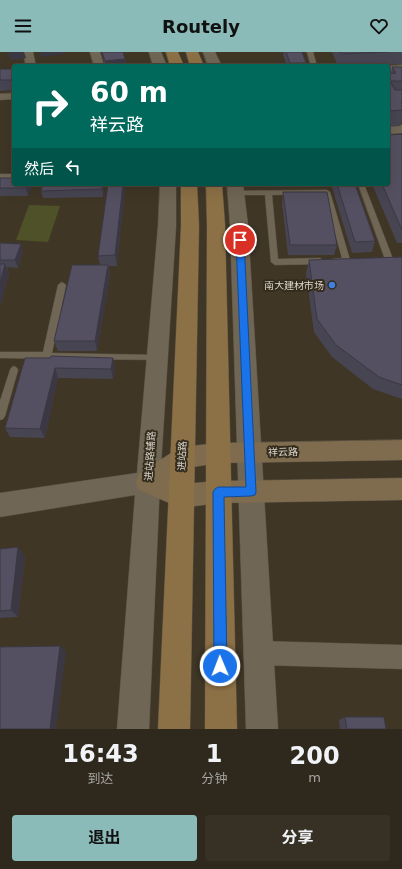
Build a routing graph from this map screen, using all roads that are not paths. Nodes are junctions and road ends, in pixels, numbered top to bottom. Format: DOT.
graph roads {
  1 [pos="28,52"];
  2 [pos="95,52"];
  3 [pos="155,52"];
  4 [pos="172,52"];
  5 [pos="192,52"];
  6 [pos="209,52"];
  7 [pos="310,52"];
  8 [pos="31,64"];
  9 [pos="98,64"];
  10 [pos="159,64"];
  11 [pos="177,64"];
  12 [pos="197,64"];
  13 [pos="214,64"];
  14 [pos="313,64"];
  15 [pos="402,68"];
  16 [pos="390,69"];
  17 [pos="12,96"];
  18 [pos="0,97"];
  19 [pos="402,129"];
  20 [pos="390,130"];
  21 [pos="0,176"];
  22 [pos="12,176"];
  23 [pos="168,186"];
  24 [pos="189,186"];
  25 [pos="214,186"];
  26 [pos="362,186"];
  27 [pos="236,189"];
  28 [pos="268,193"];
  29 [pos="389,259"];
  30 [pos="62,284"];
  31 [pos="0,355"];
  32 [pos="47,356"];
  33 [pos="157,358"];
  34 [pos="14,370"];
  35 [pos="0,416"];
  36 [pos="402,450"];
  37 [pos="249,452"];
  38 [pos="218,453"];
  39 [pos="182,458"];
  40 [pos="148,482"];
  41 [pos="402,489"];
  42 [pos="218,492"];
  43 [pos="251,492"];
  44 [pos="181,496"];
  45 [pos="0,505"];
  46 [pos="259,653"];
  47 [pos="402,657"];
  48 [pos="133,729"];
  49 [pos="174,729"];
  50 [pos="221,729"];
  51 [pos="262,729"];
  1 -- 8 [label="street"];
  2 -- 9 [label="street"];
  3 -- 10 [label="street"];
  4 -- 11 [label="main road"];
  5 -- 12 [label="main road"];
  6 -- 13 [label="street"];
  7 -- 14 [label="lane"];
  15 -- 16 [label="street"];
  17 -- 18 [label="street"];
  19 -- 20 [label="street"];
  21 -- 22 [label="lane"];
  23 -- 33 [label="street, 进站路辅路"];
  24 -- 39 [label="main road, 进站路"];
  25 -- 38 [label="main road"];
  26 -- 29 [label="lane"];
  27 -- 28 [label="lane"];
  27 -- 37 [label="street"];
  28 -- 28 [label="lane"];
  30 -- 32 [label="lane"];
  31 -- 32 [label="lane"];
  32 -- 33 [label="lane"];
  33 -- 40 [label="street, 进站路辅路"];
  34 -- 35 [label="lane"];
  36 -- 37 [label="main road, 祥云路"];
  37 -- 38 [label="main road, 祥云路"];
  37 -- 43 [label="street"];
  38 -- 39 [label="main road, 祥云路"];
  38 -- 42 [label="main road"];
  39 -- 40 [label="main road, 祥云路"];
  39 -- 44 [label="main road, 进站路"];
  40 -- 44 [label="main road"];
  40 -- 45 [label="street, 祥云路"];
  40 -- 48 [label="street, 进站路辅路"];
  41 -- 43 [label="main road"];
  42 -- 43 [label="main road"];
  42 -- 44 [label="main road"];
  42 -- 50 [label="main road"];
  43 -- 46 [label="street"];
  44 -- 49 [label="main road, 进站路"];
  46 -- 47 [label="street"];
  46 -- 51 [label="street"];
}
